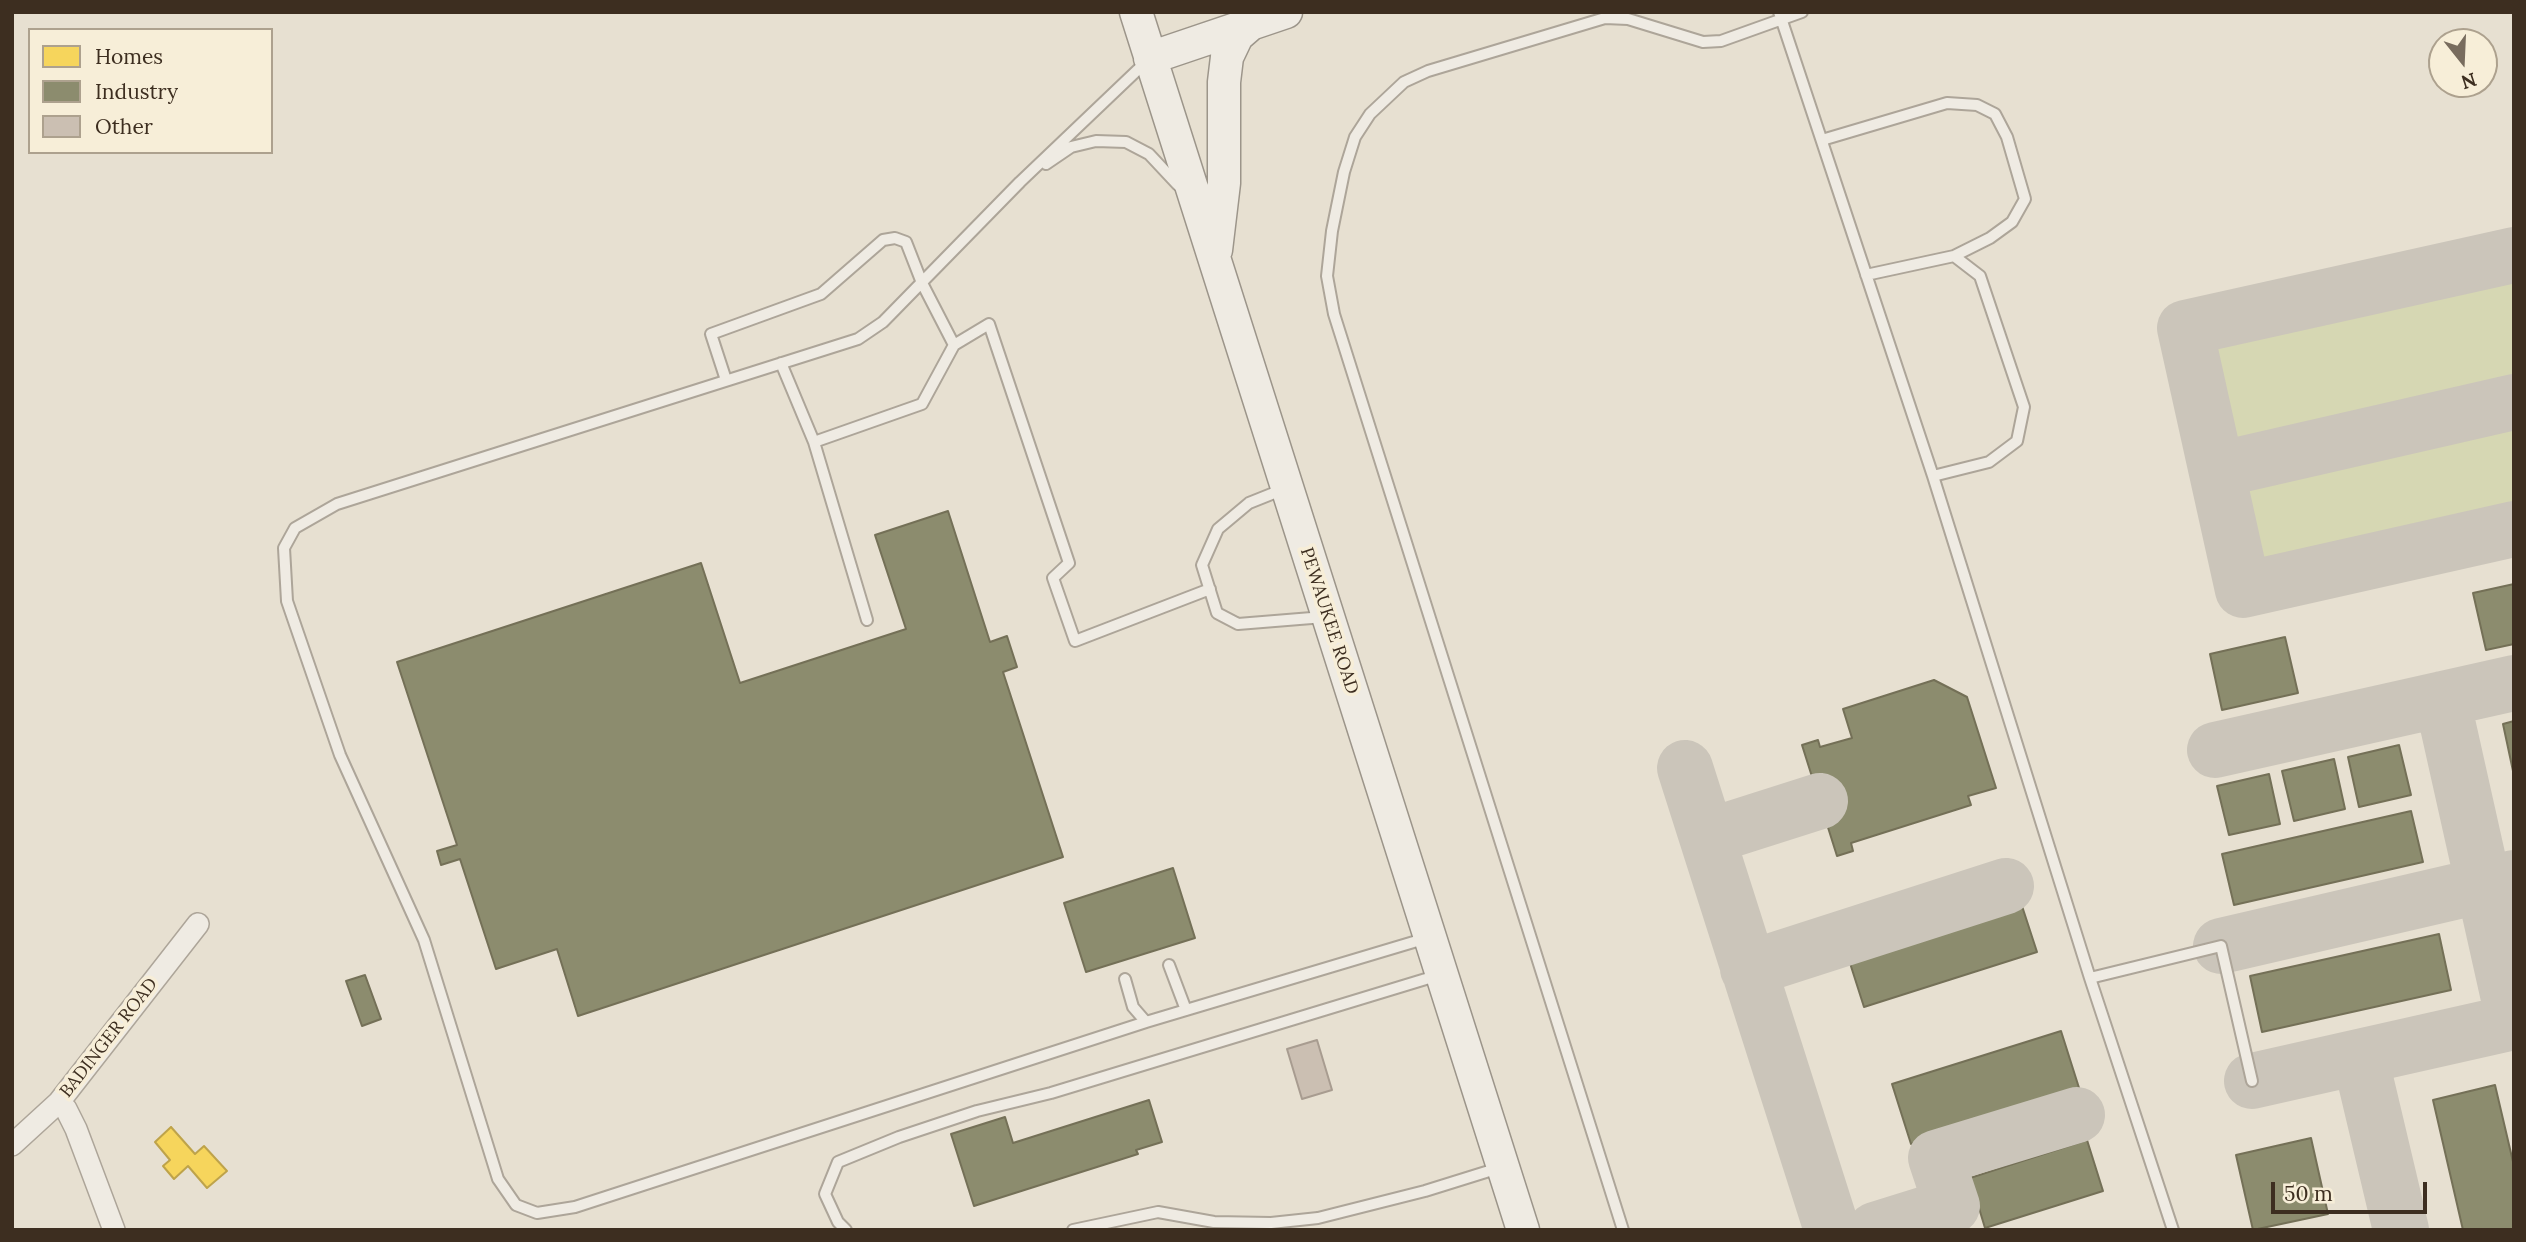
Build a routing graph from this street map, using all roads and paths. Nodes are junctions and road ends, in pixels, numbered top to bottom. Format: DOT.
graph roads {
  1 [pos="1136,12"];
  2 [pos="1286,12"];
  3 [pos="1802,12"];
  4 [pos="1781,16"];
  5 [pos="1252,23"];
  6 [pos="1150,58"];
  7 [pos="1822,140"];
  8 [pos="1020,181"];
  9 [pos="1210,249"];
  10 [pos="1954,256"];
  11 [pos="1866,275"];
  12 [pos="922,283"];
  13 [pos="954,345"];
  14 [pos="781,363"];
  15 [pos="726,380"];
  16 [pos="814,442"];
  17 [pos="1933,476"];
  18 [pos="1287,488"];
  19 [pos="1210,589"];
  20 [pos="1328,617"];
  21 [pos="867,621"];
  22 [pos="198,923"];
  23 [pos="1429,937"];
  24 [pos="1170,965"];
  25 [pos="1441,974"];
  26 [pos="2090,978"];
  27 [pos="1125,979"];
  28 [pos="1186,1010"];
  29 [pos="1146,1022"];
  30 [pos="2252,1082"];
  31 [pos="59,1102"];
  32 [pos="12,1145"];
  33 [pos="1503,1167"];
  34 [pos="114,1230"];
  35 [pos="846,1230"];
  36 [pos="1073,1230"];
  37 [pos="1523,1230"];
  38 [pos="1623,1230"];
  39 [pos="2174,1230"];
  1 -- 6 [label="main road, PEWAUKEE ROAD"];
  2 -- 5 [label="main road"];
  3 -- 4 [label="lane"];
  4 -- 7 [label="lane"];
  4 -- 38 [label="lane"];
  5 -- 6 [label="main road"];
  5 -- 9 [label="main road"];
  6 -- 8 [label="lane"];
  6 -- 9 [label="main road, PEWAUKEE ROAD"];
  7 -- 10 [label="lane"];
  7 -- 11 [label="lane"];
  8 -- 9 [label="lane"];
  8 -- 12 [label="lane"];
  9 -- 18 [label="main road, PEWAUKEE ROAD"];
  10 -- 11 [label="lane"];
  10 -- 17 [label="lane"];
  11 -- 17 [label="lane"];
  12 -- 13 [label="lane"];
  12 -- 14 [label="lane"];
  12 -- 15 [label="lane"];
  13 -- 16 [label="lane"];
  13 -- 19 [label="lane"];
  14 -- 15 [label="lane"];
  14 -- 16 [label="lane"];
  15 -- 29 [label="lane"];
  16 -- 21 [label="lane"];
  17 -- 26 [label="lane"];
  18 -- 19 [label="lane"];
  18 -- 20 [label="main road, PEWAUKEE ROAD"];
  19 -- 20 [label="lane"];
  20 -- 23 [label="main road, PEWAUKEE ROAD"];
  22 -- 31 [label="street, BADINGER ROAD"];
  23 -- 25 [label="main road, PEWAUKEE ROAD"];
  23 -- 28 [label="lane"];
  24 -- 28 [label="lane"];
  25 -- 33 [label="main road, PEWAUKEE ROAD"];
  25 -- 35 [label="lane"];
  26 -- 30 [label="lane"];
  26 -- 39 [label="lane"];
  27 -- 29 [label="lane"];
  28 -- 29 [label="lane"];
  31 -- 32 [label="street, BADINGER ROAD"];
  31 -- 34 [label="street"];
  33 -- 36 [label="lane"];
  33 -- 37 [label="main road, PEWAUKEE ROAD"];
}
